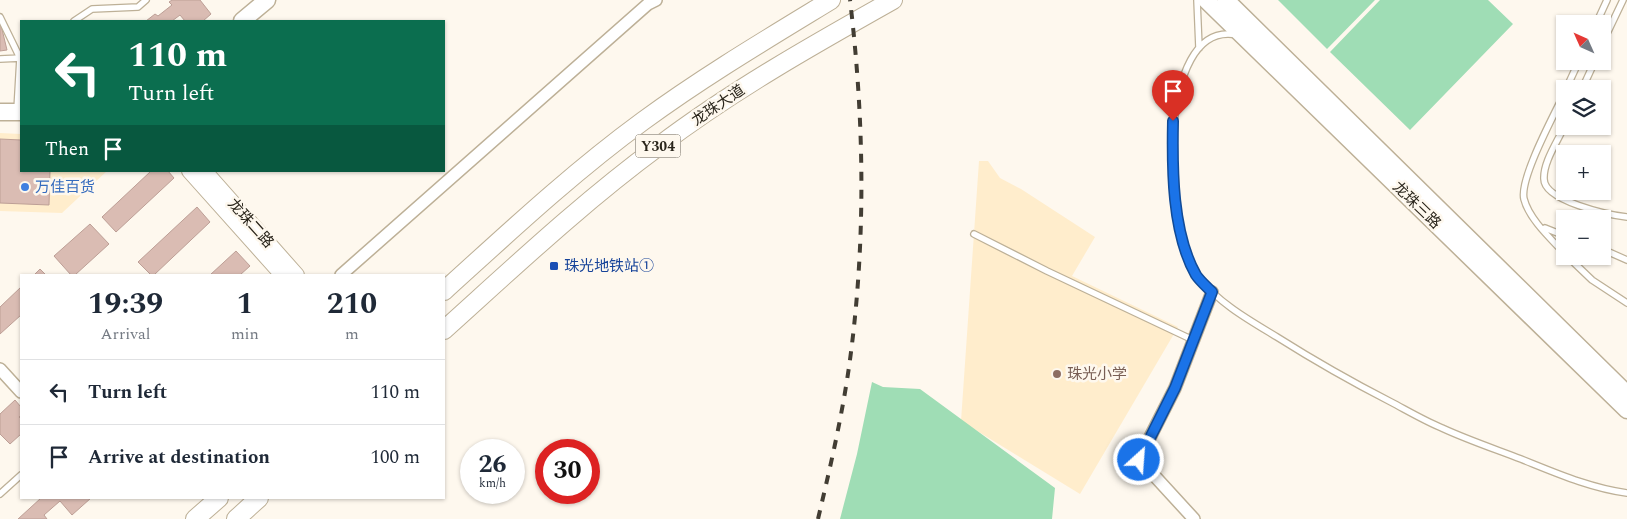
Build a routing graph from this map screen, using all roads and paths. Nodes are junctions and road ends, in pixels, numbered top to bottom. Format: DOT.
graph roads {
  1 [pos="146,0"];
  2 [pos="267,0"];
  3 [pos="656,0"];
  4 [pos="831,0"];
  5 [pos="893,0"];
  6 [pos="1197,0"];
  7 [pos="1206,0"];
  8 [pos="1226,0"];
  9 [pos="1607,0"];
  10 [pos="1623,0"];
  11 [pos="1600,15"];
  12 [pos="0,17"];
  13 [pos="76,20"];
  14 [pos="243,20"];
  15 [pos="1611,25"];
  16 [pos="1244,36"];
  17 [pos="1199,48"];
  18 [pos="20,56"];
  19 [pos="20,58"];
  20 [pos="0,59"];
  21 [pos="20,82"];
  22 [pos="0,102"];
  23 [pos="19,107"];
  24 [pos="0,112"];
  25 [pos="1556,113"];
  26 [pos="1561,135"];
  27 [pos="191,172"];
  28 [pos="206,172"];
  29 [pos="1627,218"];
  30 [pos="1543,228"];
  31 [pos="1556,233"];
  32 [pos="974,234"];
  33 [pos="1556,243"];
  34 [pos="1611,253"];
  35 [pos="1627,260"];
  36 [pos="1576,265"];
  37 [pos="281,274"];
  38 [pos="296,274"];
  39 [pos="342,274"];
  40 [pos="445,290"];
  41 [pos="1212,292"];
  42 [pos="1627,302"];
  43 [pos="445,329"];
  44 [pos="1193,340"];
  45 [pos="0,369"];
  46 [pos="20,391"];
  47 [pos="1627,394"];
  48 [pos="1627,410"];
  49 [pos="20,476"];
  50 [pos="1627,492"];
  51 [pos="0,494"];
  52 [pos="218,499"];
  53 [pos="259,499"];
  54 [pos="195,519"];
  55 [pos="236,519"];
  56 [pos="1194,519"];
  1 -- 13 [label="lane"];
  2 -- 14 [label="main road"];
  3 -- 39 [label="street"];
  4 -- 40 [label="main road, 龙珠大道"];
  5 -- 43 [label="main road, 龙珠大道 / Y304"];
  6 -- 17 [label="lane"];
  7 -- 16 [label="main road, 龙珠三路"];
  8 -- 47 [label="main road, 龙珠三路"];
  9 -- 11 [label="lane"];
  10 -- 15 [label="lane"];
  12 -- 18 [label="lane"];
  16 -- 17 [label="lane"];
  16 -- 48 [label="main road, 龙珠三路"];
  17 -- 41 [label="lane"];
  19 -- 20 [label="lane"];
  21 -- 23 [label="lane"];
  22 -- 23 [label="main road"];
  23 -- 24 [label="main road"];
  25 -- 30 [label="lane"];
  26 -- 29 [label="lane"];
  27 -- 37 [label="street, 龙珠二路"];
  28 -- 38 [label="street, 龙珠二路"];
  30 -- 31 [label="lane"];
  30 -- 33 [label="lane"];
  32 -- 44 [label="lane"];
  34 -- 35 [label="lane"];
  36 -- 42 [label="lane"];
  41 -- 44 [label="street"];
  41 -- 50 [label="lane"];
  44 -- 56 [label="street"];
  45 -- 46 [label="street"];
  49 -- 51 [label="lane"];
  52 -- 54 [label="main road"];
  53 -- 55 [label="main road"];
}
